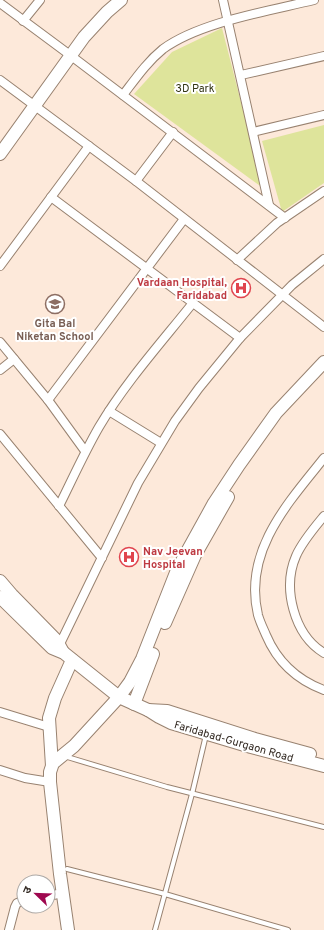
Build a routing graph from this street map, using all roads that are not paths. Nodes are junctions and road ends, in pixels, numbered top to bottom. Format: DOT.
graph roads {
  1 [pos="40,0"];
  2 [pos="121,0"];
  3 [pos="223,0"];
  4 [pos="314,0"];
  5 [pos="0,3"];
  6 [pos="24,21"];
  7 [pos="228,21"];
  8 [pos="70,54"];
  9 [pos="324,56"];
  10 [pos="241,76"];
  11 [pos="0,80"];
  12 [pos="123,95"];
  13 [pos="35,105"];
  14 [pos="324,114"];
  15 [pos="173,132"];
  16 [pos="253,132"];
  17 [pos="89,146"];
  18 [pos="0,154"];
  19 [pos="136,181"];
  20 [pos="324,191"];
  21 [pos="51,197"];
  22 [pos="269,205"];
  23 [pos="184,218"];
  24 [pos="285,218"];
  25 [pos="324,259"];
  26 [pos="237,260"];
  27 [pos="0,266"];
  28 [pos="147,269"];
  29 [pos="282,294"];
  30 [pos="192,304"];
  31 [pos="324,327"];
  32 [pos="240,338"];
  33 [pos="0,342"];
  34 [pos="14,358"];
  35 [pos="324,362"];
  36 [pos="0,370"];
  37 [pos="324,373"];
  38 [pos="48,400"];
  39 [pos="109,411"];
  40 [pos="0,434"];
  41 [pos="161,443"];
  42 [pos="85,451"];
  43 [pos="324,458"];
  44 [pos="59,506"];
  45 [pos="324,516"];
  46 [pos="102,558"];
  47 [pos="0,581"];
  48 [pos="0,598"];
  49 [pos="63,652"];
  50 [pos="324,653"];
  51 [pos="324,690"];
  52 [pos="119,697"];
  53 [pos="134,704"];
  54 [pos="148,710"];
  55 [pos="0,712"];
  56 [pos="49,727"];
  57 [pos="206,735"];
  58 [pos="63,756"];
  59 [pos="324,758"];
  60 [pos="52,765"];
  61 [pos="324,766"];
  62 [pos="0,770"];
  63 [pos="50,782"];
  64 [pos="192,794"];
  65 [pos="324,827"];
  66 [pos="67,869"];
  67 [pos="63,893"];
  68 [pos="56,894"];
  69 [pos="165,894"];
  70 [pos="16,904"];
  71 [pos="10,930"];
  72 [pos="68,930"];
  73 [pos="72,930"];
  74 [pos="155,930"];
  75 [pos="288,930"];
  1 -- 6 [label="street"];
  2 -- 8 [label="street"];
  3 -- 7 [label="street"];
  4 -- 7 [label="street"];
  5 -- 6 [label="street"];
  6 -- 8 [label="street"];
  7 -- 10 [label="street"];
  7 -- 12 [label="street"];
  8 -- 12 [label="street"];
  8 -- 13 [label="street"];
  9 -- 10 [label="street"];
  10 -- 16 [label="street"];
  11 -- 13 [label="street"];
  12 -- 15 [label="street"];
  13 -- 17 [label="street"];
  13 -- 18 [label="street"];
  14 -- 16 [label="street"];
  15 -- 19 [label="street"];
  15 -- 22 [label="street"];
  16 -- 22 [label="street"];
  17 -- 19 [label="street"];
  17 -- 21 [label="street"];
  19 -- 23 [label="street"];
  20 -- 24 [label="street"];
  21 -- 27 [label="street"];
  21 -- 28 [label="street"];
  22 -- 24 [label="street"];
  23 -- 26 [label="street"];
  23 -- 28 [label="street"];
  24 -- 26 [label="street"];
  25 -- 29 [label="street"];
  26 -- 29 [label="street"];
  28 -- 30 [label="street"];
  28 -- 38 [label="street"];
  29 -- 31 [label="street"];
  29 -- 32 [label="street"];
  30 -- 32 [label="street"];
  30 -- 39 [label="street"];
  32 -- 41 [label="street"];
  33 -- 34 [label="street"];
  34 -- 36 [label="street"];
  34 -- 38 [label="street"];
  35 -- 52 [label="street"];
  37 -- 53 [label="street"];
  38 -- 42 [label="street"];
  39 -- 41 [label="street"];
  39 -- 42 [label="street"];
  40 -- 44 [label="street"];
  41 -- 46 [label="street"];
  42 -- 44 [label="street"];
  43 -- 51 [label="street"];
  44 -- 46 [label="street"];
  45 -- 50 [label="street"];
  46 -- 49 [label="street"];
  47 -- 49 [label="street, Faridabad-Gurgaon Road"];
  48 -- 49 [label="street, Faridabad-Gurgaon Road"];
  49 -- 52 [label="street, Faridabad-Gurgaon Road"];
  49 -- 56 [label="street"];
  52 -- 53 [label="street, Faridabad-Gurgaon Road"];
  52 -- 58 [label="street"];
  53 -- 54 [label="street, Faridabad-Gurgaon Road"];
  54 -- 57 [label="street, Faridabad-Gurgaon Road"];
  54 -- 59 [label="street, Faridabad-Gurgaon Road"];
  55 -- 56 [label="street"];
  56 -- 60 [label="street"];
  57 -- 61 [label="street, Faridabad-Gurgaon Road"];
  57 -- 64 [label="lane"];
  58 -- 60 [label="street"];
  58 -- 64 [label="lane"];
  60 -- 63 [label="street"];
  60 -- 66 [label="street"];
  62 -- 63 [label="street"];
  63 -- 67 [label="street"];
  64 -- 65 [label="lane"];
  64 -- 69 [label="lane"];
  66 -- 69 [label="lane"];
  66 -- 73 [label="street"];
  67 -- 68 [label="street"];
  67 -- 72 [label="street"];
  69 -- 74 [label="lane"];
  69 -- 75 [label="lane"];
  70 -- 71 [label="street"];
}
